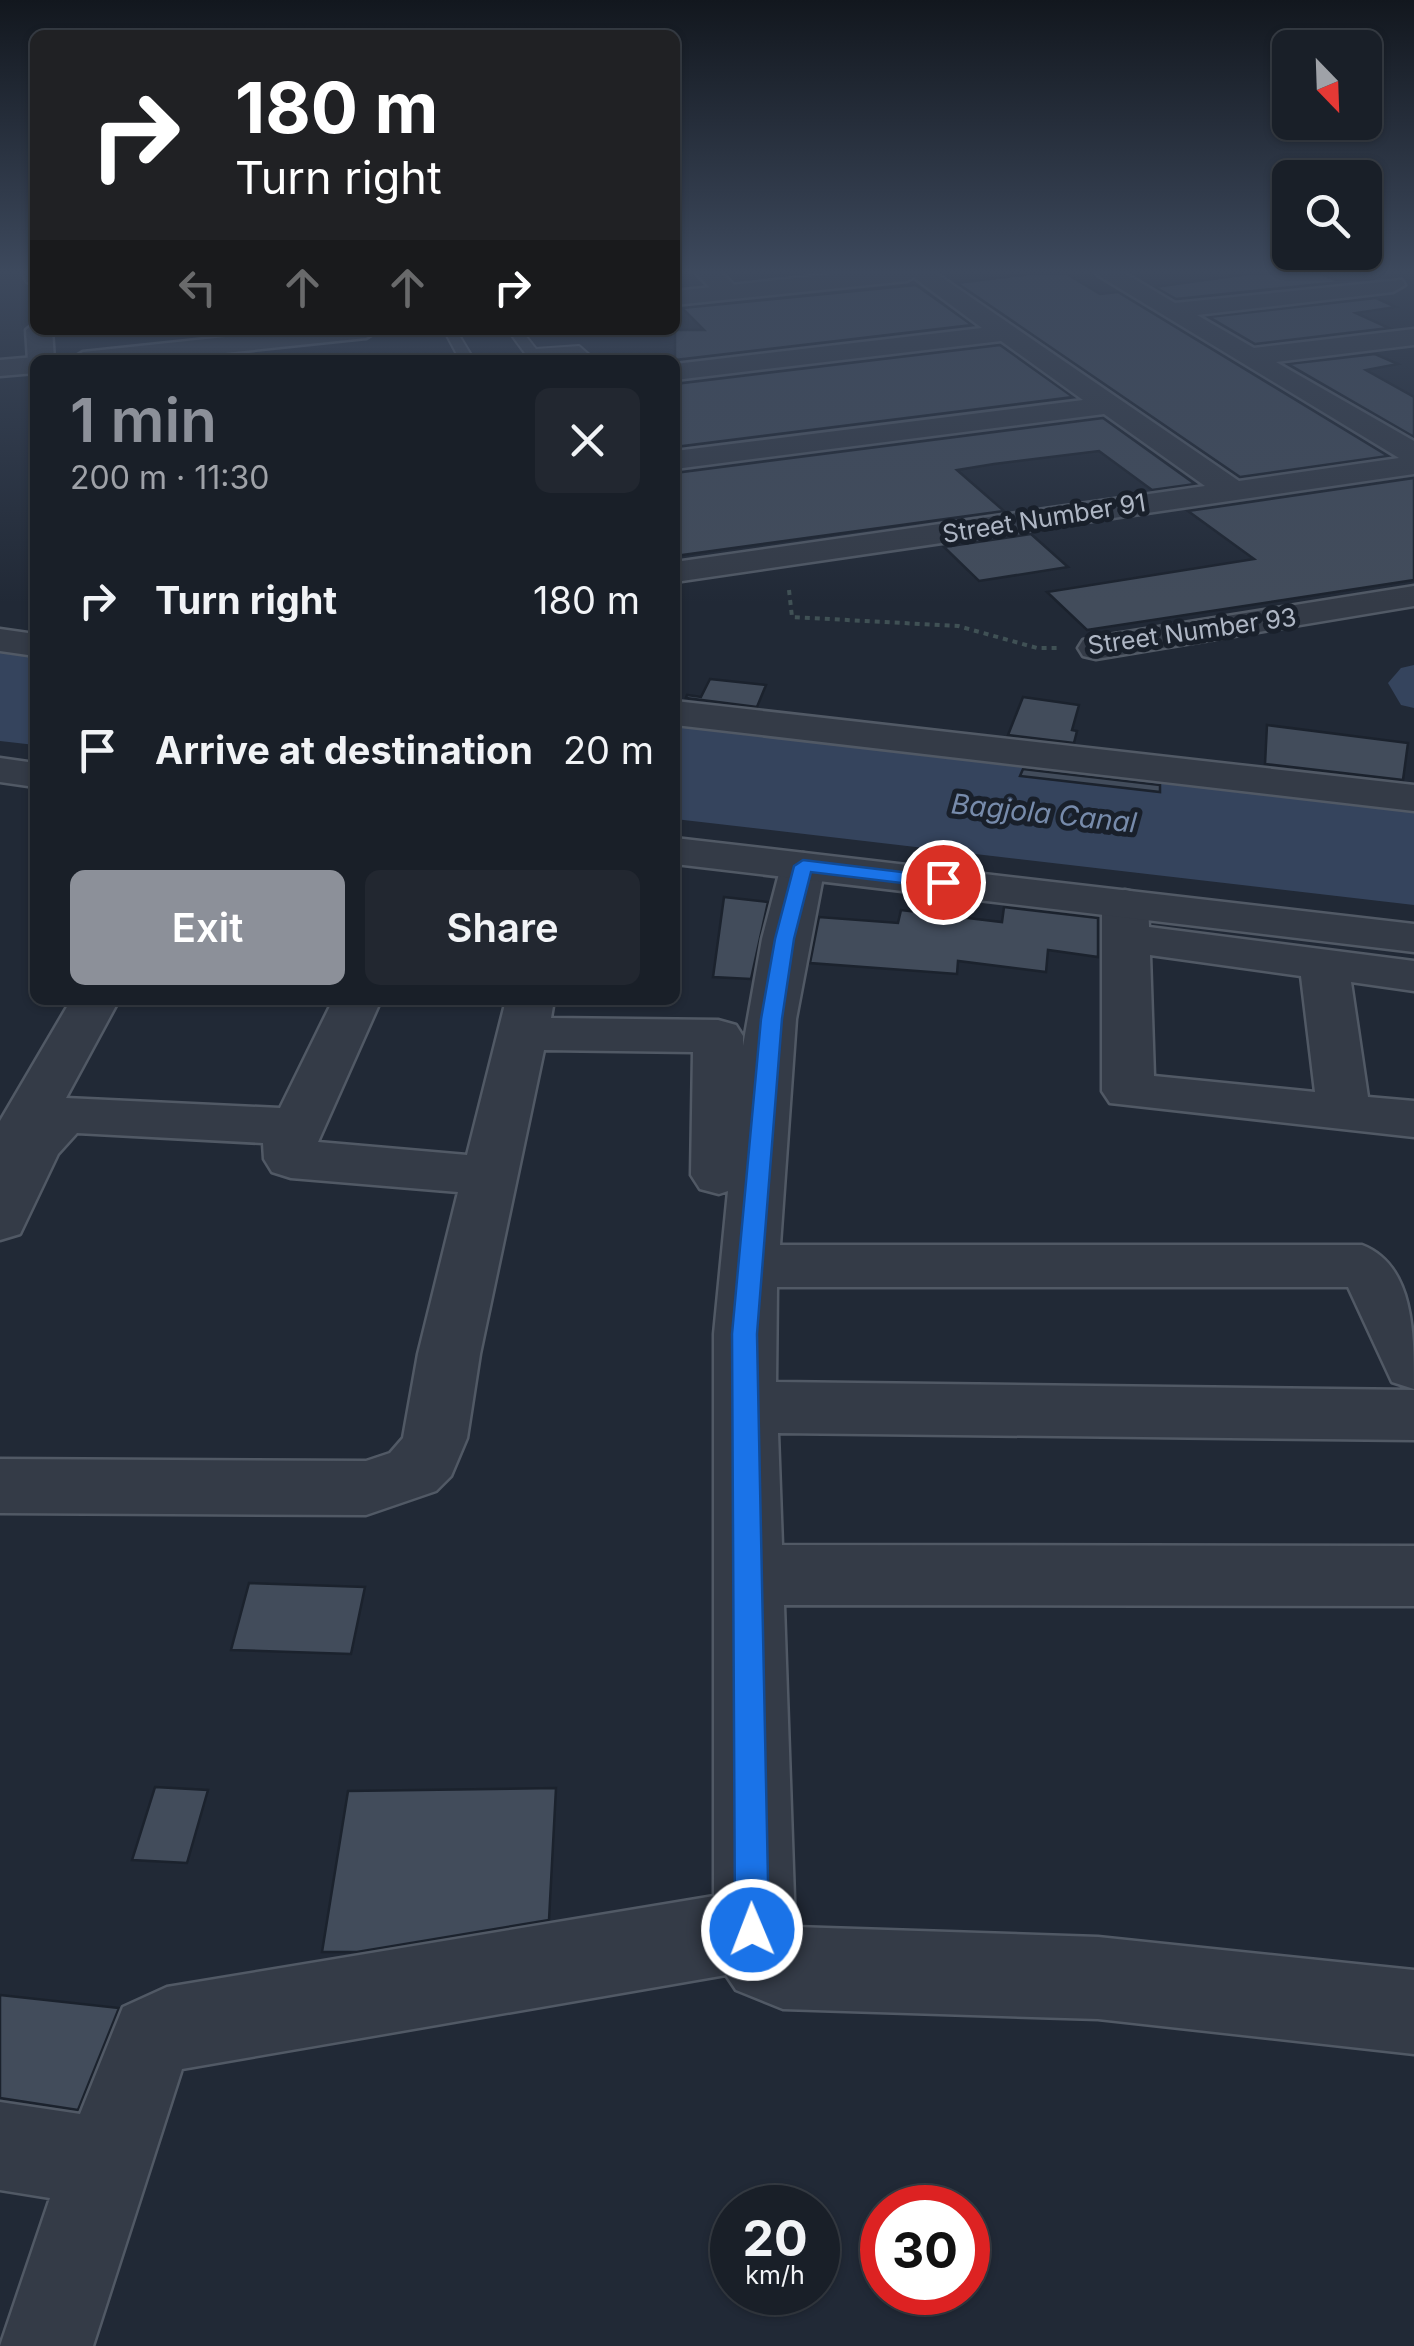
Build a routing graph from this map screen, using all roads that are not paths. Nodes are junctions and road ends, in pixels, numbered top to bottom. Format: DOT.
graph roads {
  1 [pos="1078,383"];
  2 [pos="1293,383"];
  3 [pos="1109,405"];
  4 [pos="1397,408"];
  5 [pos="1346,415"];
  6 [pos="1414,454"];
  7 [pos="680,459"];
  8 [pos="1414,465"];
  9 [pos="1231,490"];
  10 [pos="680,571"];
  11 [pos="1414,596"];
  12 [pos="0,640"];
  13 [pos="30,643"];
  14 [pos="1096,648"];
  15 [pos="680,714"];
  16 [pos="0,770"];
  17 [pos="30,774"];
  18 [pos="1414,798"];
  19 [pos="680,852"];
  20 [pos="803,866"];
  21 [pos="1124,921"];
  22 [pos="1414,938"];
  23 [pos="1324,964"];
  24 [pos="1414,976"];
  25 [pos="91,1005"];
  26 [pos="355,1005"];
  27 [pos="525,1017"];
  28 [pos="1344,1114"];
  29 [pos="1414,1119"];
  30 [pos="297,1127"];
  31 [pos="0,1170"];
  32 [pos="719,1175"];
  33 [pos="489,1176"];
  34 [pos="0,1220"];
  35 [pos="750,1266"];
  36 [pos="1414,1365"];
  37 [pos="745,1407"];
  38 [pos="1414,1415"];
  39 [pos="0,1486"];
  40 [pos="747,1575"];
  41 [pos="1414,1576"];
  42 [pos="752,1930"];
  43 [pos="1414,2012"];
  44 [pos="0,2146"];
  45 [pos="106,2163"];
  46 [pos="44,2346"];
  1 -- 3 [label="street"];
  2 -- 5 [label="street"];
  3 -- 7 [label="street"];
  3 -- 9 [label="street"];
  4 -- 5 [label="street"];
  5 -- 6 [label="street"];
  8 -- 9 [label="street, Street Number 91"];
  9 -- 10 [label="street, Street Number 91"];
  11 -- 14 [label="street, Street Number 93"];
  12 -- 13 [label="street"];
  15 -- 18 [label="street"];
  16 -- 17 [label="street"];
  19 -- 20 [label="street"];
  20 -- 21 [label="street"];
  20 -- 35 [label="street"];
  21 -- 22 [label="street"];
  21 -- 23 [label="street"];
  21 -- 28 [label="street"];
  23 -- 24 [label="street"];
  23 -- 28 [label="street"];
  25 -- 31 [label="street"];
  26 -- 30 [label="street"];
  27 -- 32 [label="street"];
  27 -- 33 [label="street"];
  28 -- 29 [label="street"];
  30 -- 33 [label="street"];
  30 -- 34 [label="street"];
  33 -- 39 [label="street"];
  35 -- 36 [label="street"];
  35 -- 37 [label="street"];
  37 -- 38 [label="street"];
  37 -- 40 [label="street"];
  40 -- 41 [label="street"];
  40 -- 42 [label="street"];
  42 -- 43 [label="street"];
  42 -- 45 [label="street"];
  44 -- 45 [label="street"];
  45 -- 46 [label="street"];
}
